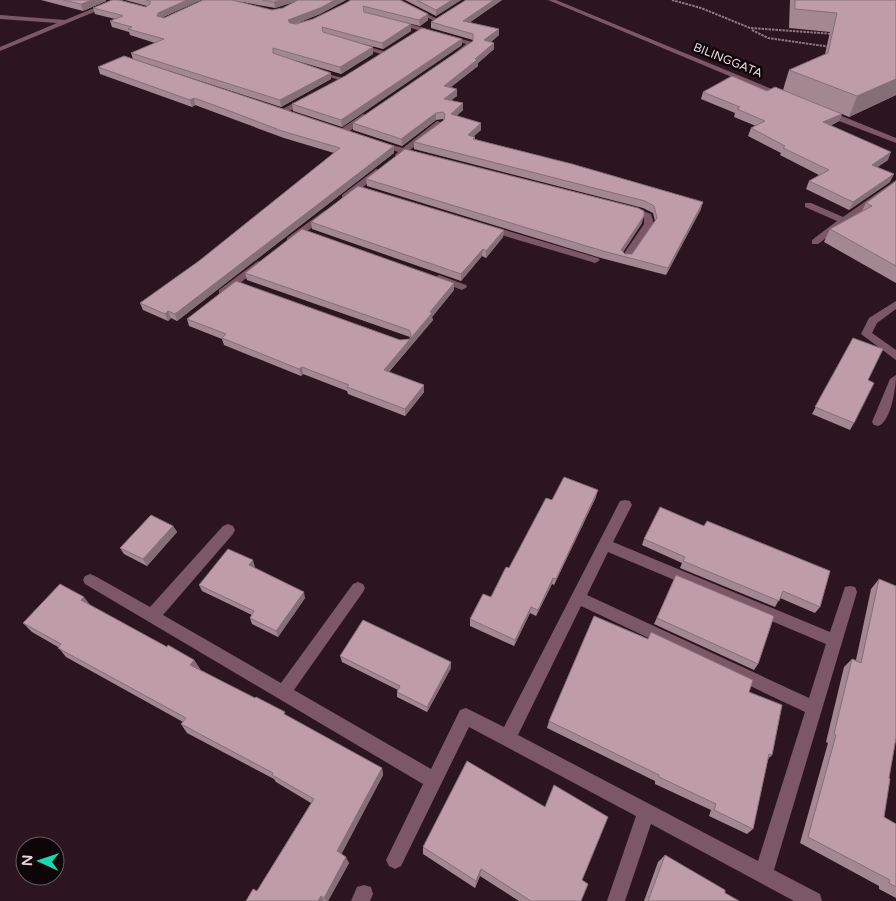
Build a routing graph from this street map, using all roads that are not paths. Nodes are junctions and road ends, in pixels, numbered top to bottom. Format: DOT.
graph roads {
  1 [pos="110,0"];
  2 [pos="396,0"];
  3 [pos="551,0"];
  4 [pos="444,15"];
  5 [pos="0,17"];
  6 [pos="385,19"];
  7 [pos="436,20"];
  8 [pos="66,22"];
  9 [pos="422,29"];
  10 [pos="414,34"];
  11 [pos="345,42"];
  12 [pos="393,47"];
  13 [pos="0,49"];
  14 [pos="384,53"];
  15 [pos="453,57"];
  16 [pos="375,58"];
  17 [pos="305,67"];
  18 [pos="351,74"];
  19 [pos="342,79"];
  20 [pos="335,84"];
  21 [pos="313,96"];
  22 [pos="796,100"];
  23 [pos="274,108"];
  24 [pos="814,108"];
  25 [pos="375,110"];
  26 [pos="440,123"];
  27 [pos="344,131"];
  28 [pos="370,140"];
  29 [pos="896,141"];
  30 [pos="404,151"];
  31 [pos="422,156"];
  32 [pos="896,183"];
  33 [pos="808,206"];
  34 [pos="621,207"];
  35 [pos="844,221"];
  36 [pos="481,226"];
  37 [pos="815,242"];
  38 [pos="279,248"];
  39 [pos="626,258"];
  40 [pos="265,260"];
  41 [pos="595,260"];
  42 [pos="427,274"];
  43 [pos="462,287"];
  44 [pos="213,299"];
  45 [pos="896,304"];
  46 [pos="896,356"];
  47 [pos="896,378"];
  48 [pos="878,422"];
  49 [pos="625,505"];
  50 [pos="228,530"];
  51 [pos="605,545"];
  52 [pos="90,580"];
  53 [pos="358,588"];
  54 [pos="850,592"];
  55 [pos="578,598"];
  56 [pos="152,616"];
  57 [pos="835,640"];
  58 [pos="283,693"];
  59 [pos="814,708"];
  60 [pos="508,738"];
  61 [pos="435,780"];
  62 [pos="646,812"];
  63 [pos="396,860"];
  64 [pos="763,874"];
  65 [pos="616,901"];
  66 [pos="813,901"];
  1 -- 8 [label="street"];
  2 -- 7 [label="street"];
  3 -- 22 [label="street, BILINGGATA"];
  4 -- 7 [label="street"];
  5 -- 8 [label="street"];
  6 -- 9 [label="street"];
  7 -- 9 [label="street"];
  8 -- 13 [label="street"];
  9 -- 10 [label="street"];
  9 -- 15 [label="street"];
  11 -- 14 [label="street"];
  12 -- 14 [label="street"];
  14 -- 16 [label="street"];
  17 -- 19 [label="street"];
  18 -- 19 [label="street"];
  19 -- 20 [label="street"];
  21 -- 23 [label="street"];
  24 -- 29 [label="street"];
  25 -- 27 [label="street"];
  26 -- 30 [label="street"];
  28 -- 30 [label="street"];
  30 -- 31 [label="street"];
  30 -- 38 [label="street"];
  32 -- 35 [label="street"];
  33 -- 35 [label="street"];
  34 -- 39 [label="street"];
  35 -- 37 [label="street"];
  36 -- 41 [label="street"];
  40 -- 44 [label="street"];
  42 -- 43 [label="street"];
  45 -- 46 [label="street"];
  47 -- 48 [label="street"];
  49 -- 51 [label="street"];
  50 -- 56 [label="street"];
  51 -- 55 [label="street"];
  51 -- 57 [label="street"];
  52 -- 56 [label="street"];
  53 -- 58 [label="street"];
  54 -- 57 [label="street"];
  55 -- 59 [label="street"];
  55 -- 60 [label="street"];
  56 -- 58 [label="street"];
  57 -- 59 [label="street"];
  58 -- 61 [label="street"];
  59 -- 64 [label="street"];
  60 -- 61 [label="street"];
  60 -- 62 [label="street"];
  61 -- 63 [label="street"];
  62 -- 64 [label="street"];
  62 -- 65 [label="street"];
  64 -- 66 [label="street"];
}
